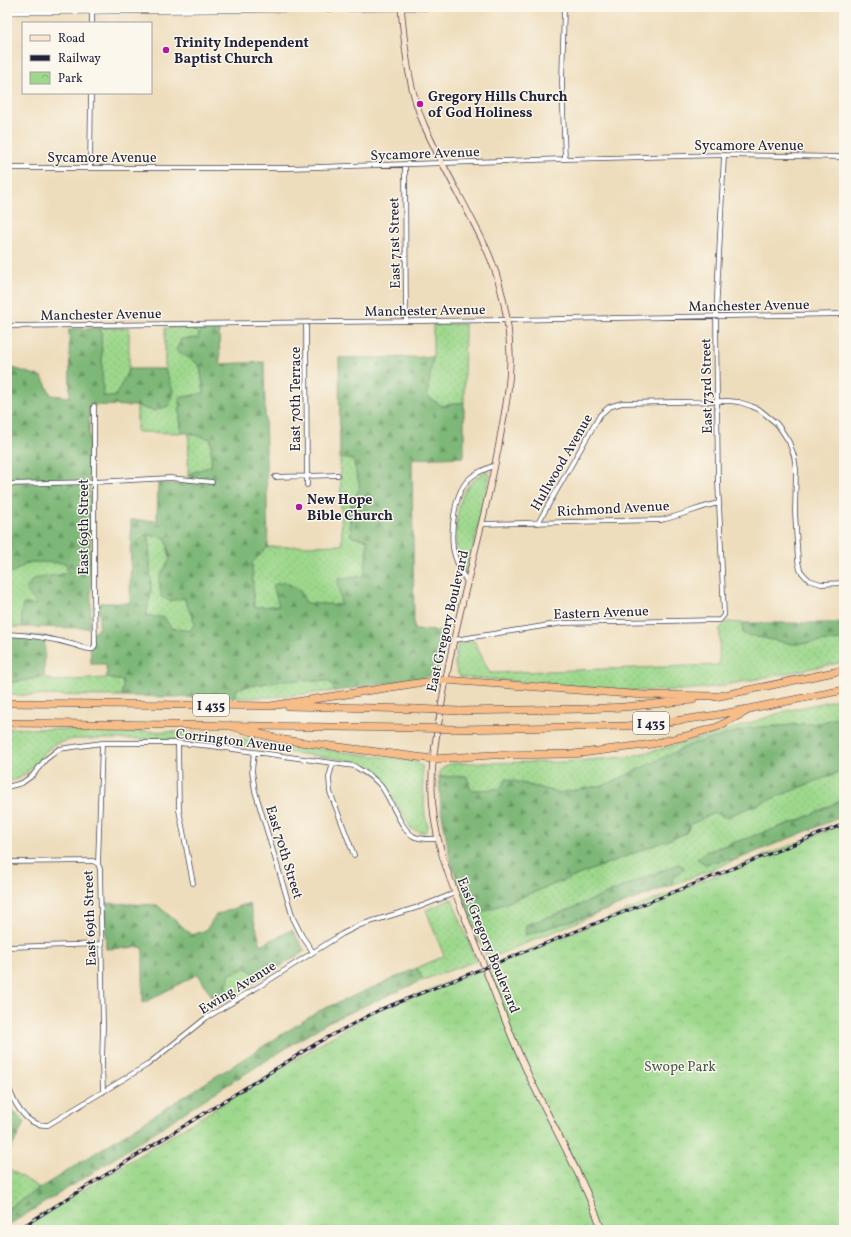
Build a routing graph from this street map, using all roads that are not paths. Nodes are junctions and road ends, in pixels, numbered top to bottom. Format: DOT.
graph roads {
  1 [pos="505,7"];
  2 [pos="564,7"];
  3 [pos="401,8"];
  4 [pos="92,10"];
  5 [pos="7,12"];
  6 [pos="92,22"];
  7 [pos="91,94"];
  8 [pos="724,156"];
  9 [pos="844,157"];
  10 [pos="565,159"];
  11 [pos="443,164"];
  12 [pos="405,165"];
  13 [pos="7,168"];
  14 [pos="90,168"];
  15 [pos="844,314"];
  16 [pos="716,316"];
  17 [pos="506,320"];
  18 [pos="406,321"];
  19 [pos="306,323"];
  20 [pos="7,326"];
  21 [pos="717,400"];
  22 [pos="94,406"];
  23 [pos="495,465"];
  24 [pos="338,475"];
  25 [pos="307,476"];
  26 [pos="275,477"];
  27 [pos="94,482"];
  28 [pos="212,482"];
  29 [pos="7,484"];
  30 [pos="307,485"];
  31 [pos="719,503"];
  32 [pos="538,523"];
  33 [pos="482,524"];
  34 [pos="467,582"];
  35 [pos="844,583"];
  36 [pos="724,615"];
  37 [pos="7,634"];
  38 [pos="454,640"];
  39 [pos="844,670"];
  40 [pos="445,680"];
  41 [pos="844,690"];
  42 [pos="719,696"];
  43 [pos="7,703"];
  44 [pos="270,706"];
  45 [pos="753,708"];
  46 [pos="7,723"];
  47 [pos="230,726"];
  48 [pos="102,743"];
  49 [pos="178,743"];
  50 [pos="254,752"];
  51 [pos="433,759"];
  52 [pos="333,763"];
  53 [pos="7,786"];
  54 [pos="438,840"];
  55 [pos="354,855"];
  56 [pos="7,862"];
  57 [pos="98,864"];
  58 [pos="193,883"];
  59 [pos="455,893"];
  60 [pos="102,944"];
  61 [pos="7,947"];
  62 [pos="313,952"];
  63 [pos="7,1081"];
  64 [pos="103,1092"];
  65 [pos="602,1230"];
  1 -- 3 [label="street"];
  2 -- 10 [label="street"];
  3 -- 4 [label="street"];
  3 -- 11 [label="main road, East Gregory Boulevard"];
  4 -- 5 [label="street"];
  4 -- 6 [label="street"];
  7 -- 14 [label="street"];
  8 -- 9 [label="street, Sycamore Avenue"];
  8 -- 10 [label="street, Sycamore Avenue"];
  8 -- 16 [label="street, East 73rd Street"];
  10 -- 11 [label="street, Sycamore Avenue"];
  11 -- 12 [label="street, Sycamore Avenue"];
  11 -- 17 [label="main road, East Gregory Boulevard"];
  12 -- 14 [label="street, Sycamore Avenue"];
  12 -- 18 [label="street, East 71st Street"];
  13 -- 14 [label="street, Sycamore Avenue"];
  15 -- 16 [label="street, Manchester Avenue"];
  16 -- 17 [label="street, Manchester Avenue"];
  16 -- 21 [label="street, East 73rd Street"];
  17 -- 18 [label="street, Manchester Avenue"];
  17 -- 23 [label="main road, East Gregory Boulevard"];
  18 -- 19 [label="street, Manchester Avenue"];
  19 -- 20 [label="street, Manchester Avenue"];
  19 -- 25 [label="street, East 70th Terrace"];
  21 -- 31 [label="street, East 73rd Street"];
  21 -- 32 [label="street, Hullwood Avenue"];
  21 -- 35 [label="street, Hullwood Avenue"];
  22 -- 27 [label="street, East 69th Street"];
  23 -- 33 [label="main road, East Gregory Boulevard"];
  23 -- 34 [label="street"];
  24 -- 25 [label="street"];
  25 -- 26 [label="street"];
  25 -- 30 [label="street, East 70th Terrace"];
  27 -- 28 [label="street"];
  27 -- 29 [label="street"];
  27 -- 37 [label="street, East 69th Street"];
  31 -- 32 [label="street, Richmond Avenue"];
  31 -- 36 [label="street, East 73rd Street"];
  32 -- 33 [label="street, Richmond Avenue"];
  33 -- 34 [label="main road, East Gregory Boulevard"];
  34 -- 38 [label="main road, East Gregory Boulevard"];
  36 -- 38 [label="street, Eastern Avenue"];
  38 -- 40 [label="main road, East Gregory Boulevard"];
  39 -- 42 [label="highway, I 435"];
  40 -- 42 [label="highway"];
  40 -- 44 [label="highway"];
  40 -- 51 [label="main road, East Gregory Boulevard"];
  41 -- 45 [label="highway, I 435"];
  42 -- 44 [label="highway, I 435, bridge"];
  43 -- 44 [label="highway, I 435"];
  45 -- 47 [label="highway, I 435, bridge"];
  45 -- 51 [label="highway"];
  46 -- 47 [label="highway, I 435"];
  47 -- 51 [label="highway"];
  48 -- 49 [label="street, Corrington Avenue"];
  48 -- 53 [label="street, Corrington Avenue"];
  48 -- 57 [label="street, East 69th Street"];
  49 -- 50 [label="street, Corrington Avenue"];
  49 -- 58 [label="street"];
  50 -- 52 [label="street, Corrington Avenue"];
  50 -- 62 [label="street, East 70th Street"];
  51 -- 54 [label="main road, East Gregory Boulevard"];
  52 -- 54 [label="street, Corrington Avenue"];
  52 -- 55 [label="street"];
  54 -- 59 [label="main road, East Gregory Boulevard"];
  56 -- 57 [label="street"];
  57 -- 60 [label="street, East 69th Street"];
  59 -- 62 [label="street, Ewing Avenue"];
  59 -- 65 [label="main road, East Gregory Boulevard"];
  60 -- 61 [label="street"];
  60 -- 64 [label="street, East 69th Street"];
  62 -- 64 [label="street, Ewing Avenue"];
  63 -- 64 [label="street, Ewing Avenue"];
}
